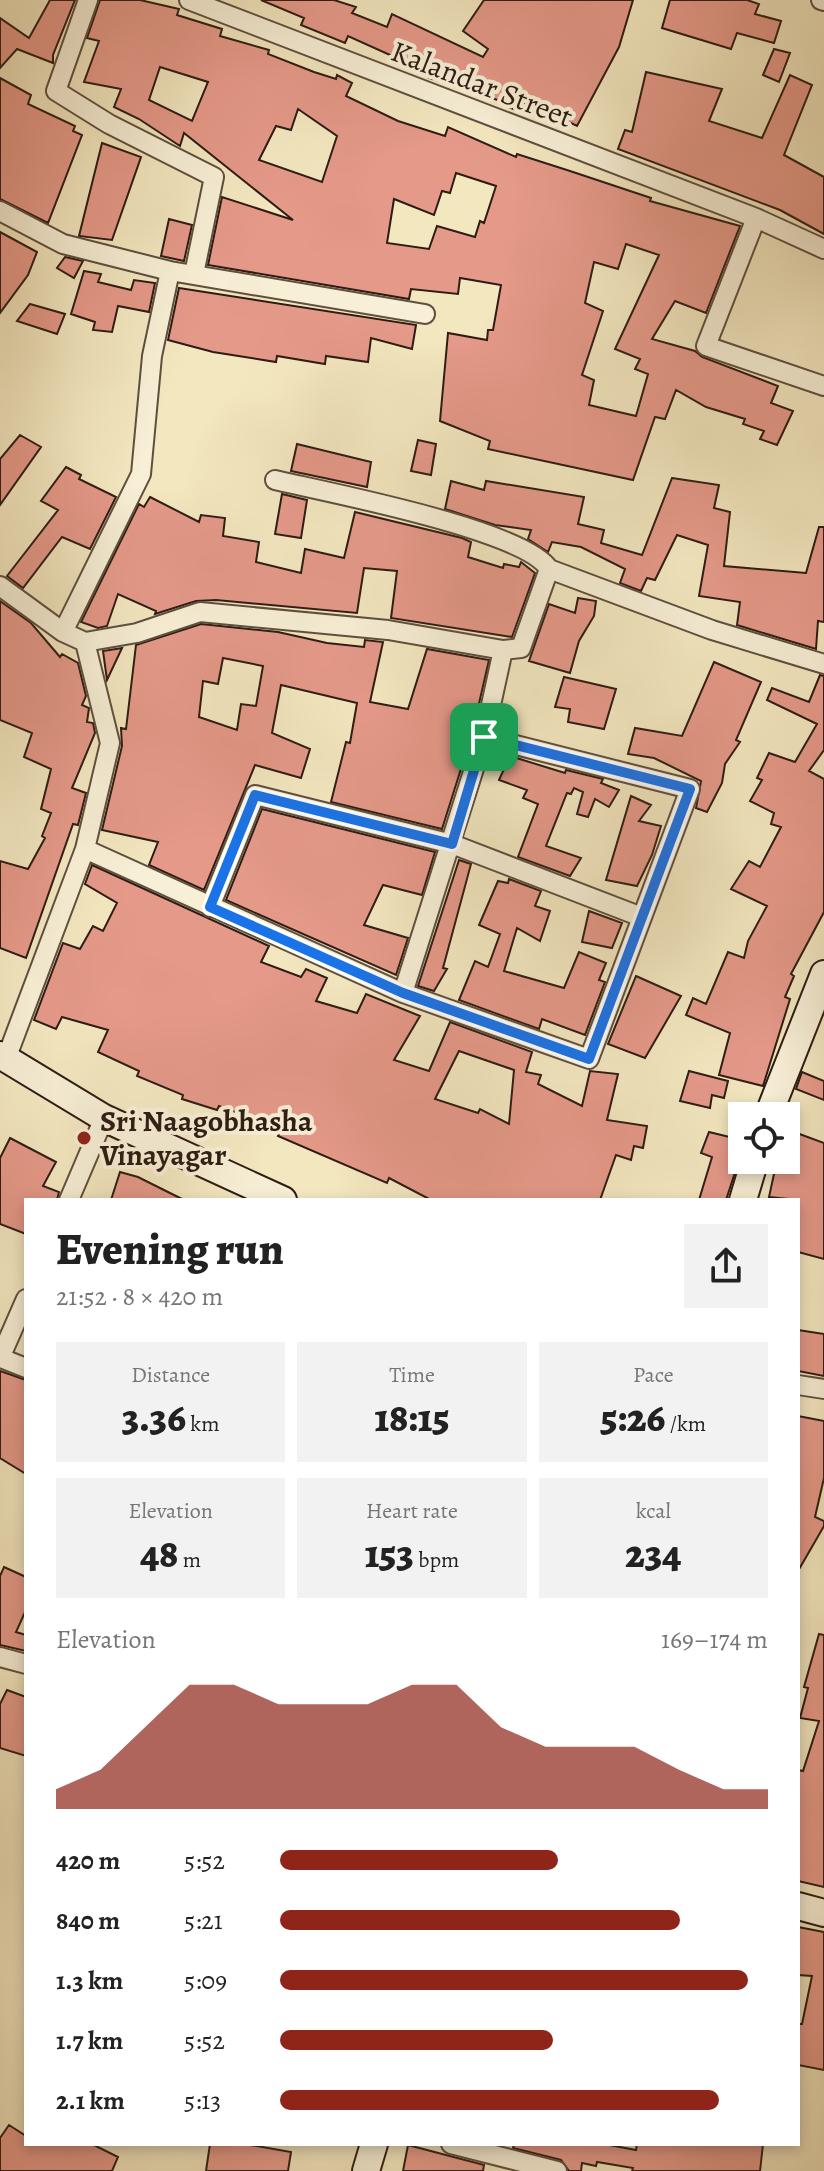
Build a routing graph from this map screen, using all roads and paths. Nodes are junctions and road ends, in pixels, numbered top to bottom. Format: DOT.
graph roads {
  1 [pos="88,0"];
  2 [pos="189,0"];
  3 [pos="0,211"];
  4 [pos="756,218"];
  5 [pos="824,249"];
  6 [pos="170,271"];
  7 [pos="194,274"];
  8 [pos="425,314"];
  9 [pos="824,386"];
  10 [pos="275,480"];
  11 [pos="549,569"];
  12 [pos="0,586"];
  13 [pos="63,632"];
  14 [pos="85,642"];
  15 [pos="503,650"];
  16 [pos="824,664"];
  17 [pos="484,737"];
  18 [pos="452,844"];
  19 [pos="85,849"];
  20 [pos="210,907"];
  21 [pos="639,916"];
  22 [pos="824,974"];
  23 [pos="403,993"];
  24 [pos="3,1057"];
  25 [pos="774,1102"];
  26 [pos="104,1118"];
  27 [pos="751,1174"];
  28 [pos="70,1198"];
  29 [pos="279,1198"];
  30 [pos="744,1198"];
  31 [pos="24,1304"];
  32 [pos="0,1358"];
  33 [pos="24,1367"];
  34 [pos="800,1385"];
  35 [pos="824,1389"];
  36 [pos="0,1657"];
  37 [pos="24,1663"];
  38 [pos="800,1907"];
  39 [pos="824,1913"];
  40 [pos="373,2146"];
  41 [pos="459,2146"];
  42 [pos="366,2171"];
  43 [pos="557,2171"];
  1 -- 7 [label="street"];
  2 -- 4 [label="street, Kalandar Street"];
  3 -- 6 [label="street"];
  4 -- 5 [label="street, Kalandar Street"];
  4 -- 9 [label="street"];
  6 -- 7 [label="street"];
  6 -- 13 [label="street"];
  7 -- 8 [label="street"];
  10 -- 11 [label="street"];
  11 -- 15 [label="street"];
  11 -- 16 [label="street"];
  12 -- 13 [label="street"];
  13 -- 14 [label="street"];
  14 -- 15 [label="street"];
  14 -- 19 [label="street"];
  15 -- 17 [label="street"];
  17 -- 18 [label="street"];
  17 -- 21 [label="street"];
  18 -- 20 [label="street"];
  18 -- 21 [label="street"];
  18 -- 23 [label="street"];
  19 -- 20 [label="street"];
  19 -- 24 [label="street"];
  20 -- 23 [label="street"];
  21 -- 23 [label="street"];
  22 -- 25 [label="main road"];
  24 -- 26 [label="main road"];
  26 -- 28 [label="street"];
  26 -- 29 [label="main road"];
  27 -- 30 [label="main road"];
  31 -- 32 [label="street"];
  32 -- 33 [label="street"];
  34 -- 35 [label="street"];
  36 -- 37 [label="street"];
  38 -- 39 [label="main road"];
  40 -- 42 [label="main road"];
  41 -- 43 [label="street"];
}
